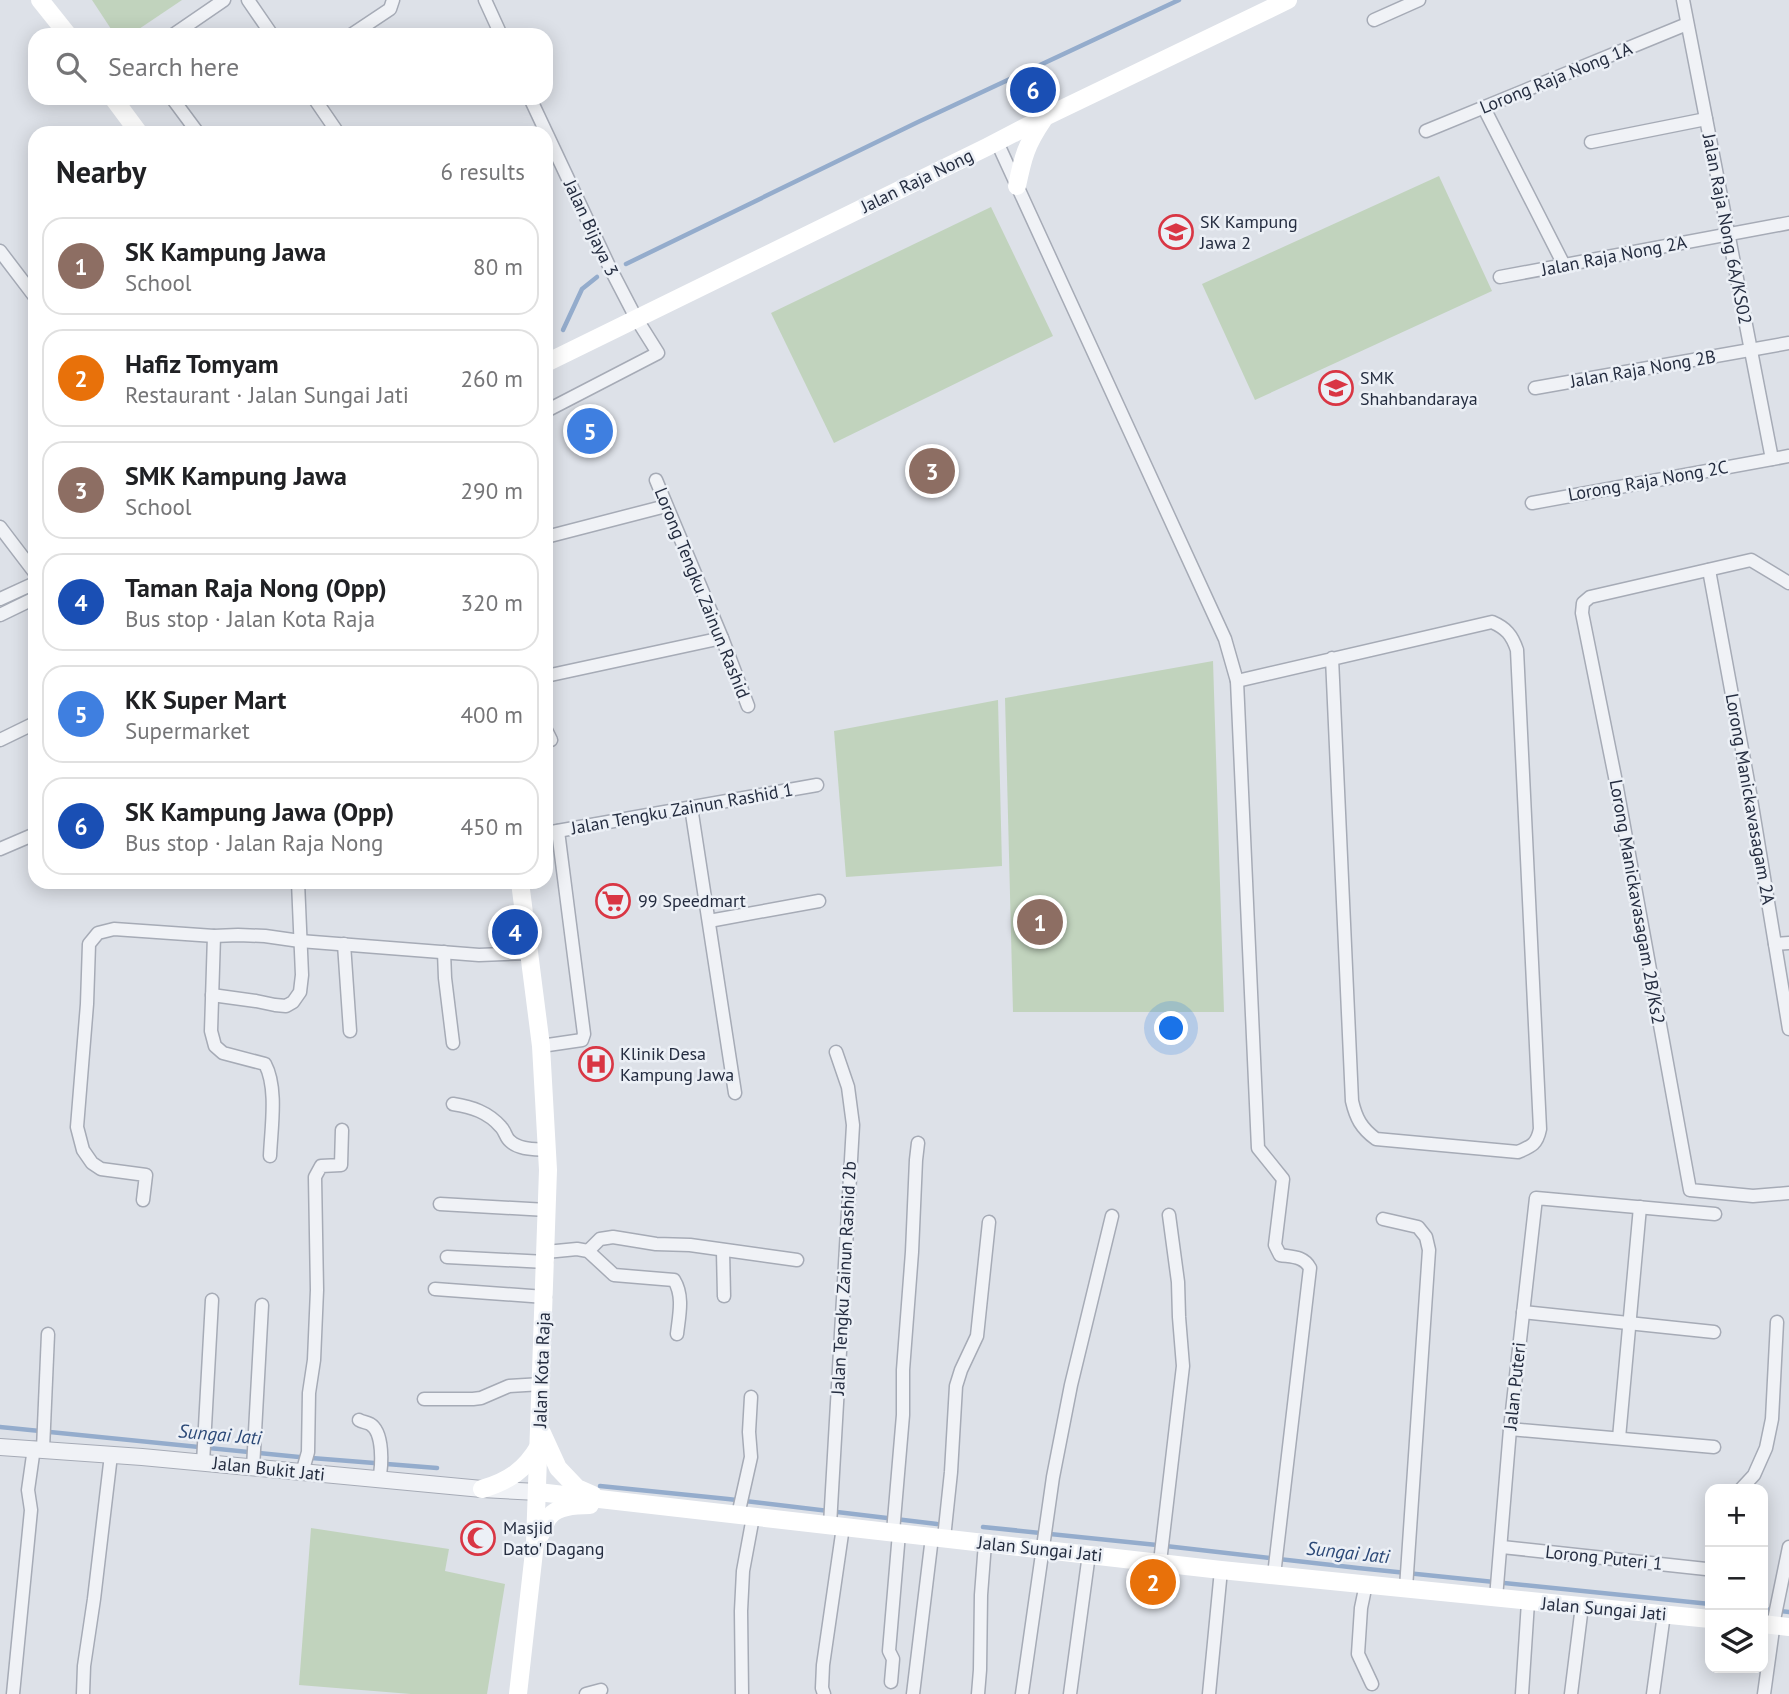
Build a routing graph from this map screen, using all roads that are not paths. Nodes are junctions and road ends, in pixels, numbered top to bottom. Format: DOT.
graph roads {
  1 [pos="40,0"];
  2 [pos="47,0"];
  3 [pos="224,0"];
  4 [pos="248,0"];
  5 [pos="393,0"];
  6 [pos="485,0"];
  7 [pos="1288,0"];
  8 [pos="1419,0"];
  9 [pos="1682,0"];
  10 [pos="1374,20"];
  11 [pos="1687,24"];
  12 [pos="63,28"];
  13 [pos="183,28"];
  14 [pos="267,28"];
  15 [pos="362,28"];
  16 [pos="498,28"];
  17 [pos="118,105"];
  18 [pos="177,105"];
  19 [pos="319,105"];
  20 [pos="533,105"];
  21 [pos="1484,108"];
  22 [pos="1045,117"];
  23 [pos="1706,119"];
  24 [pos="134,126"];
  25 [pos="193,126"];
  26 [pos="333,126"];
  27 [pos="543,126"];
  28 [pos="1426,131"];
  29 [pos="997,142"];
  30 [pos="1591,142"];
  31 [pos="553,148"];
  32 [pos="1017,186"];
  33 [pos="1789,223"];
  34 [pos="1728,235"];
  35 [pos="0,251"];
  36 [pos="1564,265"];
  37 [pos="1500,277"];
  38 [pos="28,288"];
  39 [pos="636,318"];
  40 [pos="1789,343"];
  41 [pos="1751,350"];
  42 [pos="553,360"];
  43 [pos="1535,388"];
  44 [pos="553,407"];
  45 [pos="1789,456"];
  46 [pos="1769,459"];
  47 [pos="656,480"];
  48 [pos="1532,503"];
  49 [pos="666,506"];
  50 [pos="0,527"];
  51 [pos="553,535"];
  52 [pos="28,564"];
  53 [pos="1709,570"];
  54 [pos="1789,583"];
  55 [pos="28,586"];
  56 [pos="0,599"];
  57 [pos="28,601"];
  58 [pos="0,615"];
  59 [pos="722,638"];
  60 [pos="1332,658"];
  61 [pos="553,675"];
  62 [pos="1237,681"];
  63 [pos="748,706"];
  64 [pos="28,726"];
  65 [pos="0,740"];
  66 [pos="817,785"];
  67 [pos="691,807"];
  68 [pos="553,832"];
  69 [pos="28,837"];
  70 [pos="553,839"];
  71 [pos="0,849"];
  72 [pos="299,889"];
  73 [pos="521,889"];
  74 [pos="819,901"];
  75 [pos="709,921"];
  76 [pos="214,936"];
  77 [pos="300,941"];
  78 [pos="1789,943"];
  79 [pos="344,944"];
  80 [pos="1775,944"];
  81 [pos="444,952"];
  82 [pos="529,953"];
  83 [pos="212,995"];
  84 [pos="1789,1029"];
  85 [pos="351,1031"];
  86 [pos="453,1043"];
  87 [pos="541,1046"];
  88 [pos="836,1052"];
  89 [pos="735,1093"];
  90 [pos="453,1104"];
  91 [pos="342,1130"];
  92 [pos="918,1143"];
  93 [pos="547,1150"];
  94 [pos="271,1156"];
  95 [pos="1789,1193"];
  96 [pos="143,1200"];
  97 [pos="440,1204"];
  98 [pos="1640,1207"];
  99 [pos="547,1210"];
  100 [pos="1715,1214"];
  101 [pos="1169,1215"];
  102 [pos="1112,1216"];
  103 [pos="1383,1219"];
  104 [pos="989,1223"];
  105 [pos="588,1251"];
  106 [pos="723,1251"];
  107 [pos="447,1257"];
  108 [pos="546,1257"];
  109 [pos="797,1260"];
  110 [pos="435,1289"];
  111 [pos="724,1296"];
  112 [pos="545,1297"];
  113 [pos="212,1300"];
  114 [pos="262,1305"];
  115 [pos="1523,1312"];
  116 [pos="1777,1322"];
  117 [pos="1630,1323"];
  118 [pos="1714,1332"];
  119 [pos="48,1334"];
  120 [pos="677,1334"];
  121 [pos="542,1384"];
  122 [pos="751,1397"];
  123 [pos="424,1399"];
  124 [pos="359,1420"];
  125 [pos="1510,1429"];
  126 [pos="540,1437"];
  127 [pos="1619,1438"];
  128 [pos="41,1440"];
  129 [pos="0,1447"];
  130 [pos="1714,1447"];
  131 [pos="205,1453"];
  132 [pos="111,1455"];
  133 [pos="253,1458"];
  134 [pos="305,1463"];
  135 [pos="381,1468"];
  136 [pos="1746,1484"];
  137 [pos="482,1489"];
  138 [pos="537,1492"];
  139 [pos="612,1501"];
  140 [pos="744,1508"];
  141 [pos="833,1519"];
  142 [pos="895,1526"];
  143 [pos="938,1537"];
  144 [pos="1044,1539"];
  145 [pos="535,1543"];
  146 [pos="985,1543"];
  147 [pos="1502,1547"];
  148 [pos="1789,1547"];
  149 [pos="1162,1553"];
  150 [pos="1089,1554"];
  151 [pos="1275,1564"];
  152 [pos="1705,1569"];
  153 [pos="1221,1570"];
  154 [pos="1407,1577"];
  155 [pos="1366,1584"];
  156 [pos="1497,1587"];
  157 [pos="1528,1602"];
  158 [pos="1582,1606"];
  159 [pos="1664,1614"];
  160 [pos="1705,1618"];
  161 [pos="1775,1619"];
  162 [pos="891,1682"];
  163 [pos="1372,1684"];
  164 [pos="601,1690"];
  165 [pos="13,1694"];
  166 [pos="83,1694"];
  167 [pos="518,1694"];
  168 [pos="586,1694"];
  169 [pos="742,1694"];
  170 [pos="824,1694"];
  171 [pos="913,1694"];
  172 [pos="978,1694"];
  173 [pos="1022,1694"];
  174 [pos="1070,1694"];
  175 [pos="1209,1694"];
  176 [pos="1522,1694"];
  177 [pos="1571,1694"];
  178 [pos="1653,1694"];
  179 [pos="1764,1694"];
  1 -- 12 [label="main road"];
  2 -- 12 [label="main road"];
  3 -- 13 [label="street"];
  4 -- 14 [label="street"];
  5 -- 15 [label="street"];
  6 -- 16 [label="street"];
  7 -- 22 [label="main road, Jalan Raja Nong"];
  8 -- 10 [label="street"];
  9 -- 11 [label="street, Jalan Raja Nong 6A/KS02"];
  11 -- 21 [label="street, Lorong Raja Nong 1A"];
  11 -- 23 [label="street, Jalan Raja Nong 6A/KS02"];
  17 -- 24 [label="main road"];
  18 -- 25 [label="street"];
  19 -- 26 [label="street"];
  20 -- 27 [label="street, Jalan Bijaya 3"];
  21 -- 28 [label="street, Lorong Raja Nong 1A"];
  21 -- 36 [label="street"];
  22 -- 29 [label="main road, Jalan Raja Nong"];
  22 -- 32 [label="main road"];
  23 -- 30 [label="street"];
  23 -- 34 [label="street, Jalan Raja Nong 6A/KS02"];
  29 -- 32 [label="street"];
  29 -- 39 [label="main road, Jalan Raja Nong"];
  31 -- 39 [label="street, Jalan Bijaya 3"];
  32 -- 62 [label="street"];
  33 -- 34 [label="street, Jalan Raja Nong 2A"];
  34 -- 36 [label="street, Jalan Raja Nong 2A"];
  34 -- 41 [label="street, Jalan Raja Nong 6A/KS02"];
  35 -- 38 [label="street"];
  36 -- 37 [label="street, Jalan Raja Nong 2A"];
  39 -- 42 [label="main road, Jalan Raja Nong"];
  39 -- 44 [label="street, Jalan Bijaya 3"];
  40 -- 41 [label="street, Jalan Raja Nong 2B"];
  41 -- 43 [label="street, Jalan Raja Nong 2B"];
  41 -- 46 [label="street, Jalan Raja Nong 6A/KS02"];
  45 -- 46 [label="street, Lorong Raja Nong 2C"];
  46 -- 48 [label="street, Lorong Raja Nong 2C"];
  47 -- 49 [label="street, Lorong Tengku Zainun Rashid"];
  49 -- 51 [label="street"];
  49 -- 59 [label="street, Lorong Tengku Zainun Rashid"];
  50 -- 52 [label="street"];
  53 -- 54 [label="street"];
  53 -- 80 [label="street, Lorong Manickavasagam 2A"];
  53 -- 95 [label="street, Lorong Manickavasagam 2B/Ks2"];
  55 -- 56 [label="street"];
  57 -- 58 [label="street"];
  59 -- 61 [label="street"];
  59 -- 63 [label="street, Lorong Tengku Zainun Rashid"];
  60 -- 60 [label="street"];
  60 -- 62 [label="street"];
  62 -- 151 [label="street"];
  64 -- 65 [label="street"];
  66 -- 67 [label="street, Jalan Tengku Zainun Rashid 1"];
  67 -- 68 [label="street, Jalan Tengku Zainun Rashid 1"];
  67 -- 75 [label="street"];
  69 -- 71 [label="street"];
  70 -- 87 [label="street"];
  72 -- 77 [label="street"];
  73 -- 82 [label="main road, Jalan Kota Raja"];
  74 -- 75 [label="street"];
  75 -- 89 [label="street"];
  76 -- 77 [label="street"];
  76 -- 83 [label="street"];
  76 -- 96 [label="street"];
  77 -- 79 [label="street"];
  77 -- 83 [label="street"];
  78 -- 80 [label="street"];
  79 -- 81 [label="street"];
  79 -- 85 [label="street"];
  80 -- 84 [label="street, Lorong Manickavasagam 2A"];
  81 -- 82 [label="street"];
  81 -- 86 [label="street"];
  82 -- 87 [label="main road, Jalan Kota Raja"];
  83 -- 94 [label="street"];
  87 -- 93 [label="main road, Jalan Kota Raja"];
  88 -- 141 [label="street, Jalan Tengku Zainun Rashid 2b"];
  90 -- 93 [label="street"];
  91 -- 134 [label="street"];
  92 -- 142 [label="street"];
  93 -- 99 [label="main road, Jalan Kota Raja"];
  97 -- 99 [label="street"];
  98 -- 100 [label="street"];
  98 -- 115 [label="street, Jalan Puteri"];
  98 -- 117 [label="street"];
  99 -- 108 [label="main road, Jalan Kota Raja"];
  101 -- 149 [label="street"];
  102 -- 144 [label="street"];
  103 -- 154 [label="street"];
  104 -- 143 [label="street"];
  105 -- 106 [label="street"];
  105 -- 108 [label="street"];
  105 -- 120 [label="street"];
  106 -- 109 [label="street"];
  106 -- 111 [label="street"];
  107 -- 108 [label="street"];
  108 -- 112 [label="main road, Jalan Kota Raja"];
  110 -- 112 [label="street"];
  112 -- 121 [label="main road, Jalan Kota Raja"];
  113 -- 131 [label="street"];
  114 -- 133 [label="street"];
  115 -- 117 [label="street"];
  115 -- 125 [label="street, Jalan Puteri"];
  116 -- 136 [label="street"];
  117 -- 118 [label="street"];
  117 -- 127 [label="street"];
  119 -- 128 [label="street"];
  121 -- 123 [label="street"];
  121 -- 126 [label="main road, Jalan Kota Raja"];
  122 -- 140 [label="street"];
  124 -- 135 [label="street"];
  125 -- 127 [label="street"];
  125 -- 147 [label="street, Jalan Puteri"];
  126 -- 137 [label="main road"];
  126 -- 138 [label="main road, Jalan Kota Raja"];
  126 -- 139 [label="main road"];
  127 -- 130 [label="street"];
  128 -- 129 [label="street, Jalan Bukit Jati"];
  128 -- 132 [label="street, Jalan Bukit Jati"];
  128 -- 165 [label="street"];
  131 -- 132 [label="street, Jalan Bukit Jati"];
  131 -- 133 [label="street, Jalan Bukit Jati"];
  132 -- 166 [label="street"];
  133 -- 134 [label="street, Jalan Bukit Jati"];
  134 -- 135 [label="street, Jalan Bukit Jati"];
  135 -- 137 [label="street, Jalan Bukit Jati"];
  137 -- 138 [label="street, Jalan Bukit Jati"];
  138 -- 139 [label="main road, Jalan Sungai Jati"];
  138 -- 145 [label="main road, Jalan Kota Raja"];
  139 -- 140 [label="main road, Jalan Sungai Jati"];
  139 -- 145 [label="main road"];
  140 -- 141 [label="main road, Jalan Sungai Jati"];
  140 -- 169 [label="street"];
  141 -- 142 [label="main road, Jalan Sungai Jati"];
  141 -- 170 [label="street, Jalan Tengku Zainun Rashid 2b"];
  142 -- 143 [label="main road, Jalan Sungai Jati"];
  142 -- 162 [label="street"];
  143 -- 146 [label="main road, Jalan Sungai Jati"];
  143 -- 171 [label="street"];
  144 -- 146 [label="main road, Jalan Sungai Jati"];
  144 -- 150 [label="main road, Jalan Sungai Jati"];
  144 -- 173 [label="street"];
  145 -- 167 [label="main road, Jalan Kota Raja"];
  146 -- 172 [label="street"];
  147 -- 152 [label="street, Lorong Puteri 1"];
  147 -- 156 [label="street, Jalan Puteri"];
  148 -- 161 [label="street"];
  149 -- 150 [label="main road, Jalan Sungai Jati"];
  149 -- 153 [label="main road, Jalan Sungai Jati"];
  150 -- 174 [label="street"];
  151 -- 153 [label="main road, Jalan Sungai Jati"];
  151 -- 155 [label="main road, Jalan Sungai Jati"];
  153 -- 175 [label="street"];
  154 -- 155 [label="main road, Jalan Sungai Jati"];
  154 -- 156 [label="main road, Jalan Sungai Jati"];
  155 -- 163 [label="street"];
  156 -- 157 [label="main road, Jalan Sungai Jati"];
  157 -- 158 [label="main road, Jalan Sungai Jati"];
  157 -- 176 [label="street"];
  158 -- 159 [label="main road, Jalan Sungai Jati"];
  158 -- 177 [label="street"];
  159 -- 160 [label="main road, Jalan Sungai Jati"];
  159 -- 178 [label="street"];
  161 -- 179 [label="street"];
  164 -- 168 [label="street"];
}
